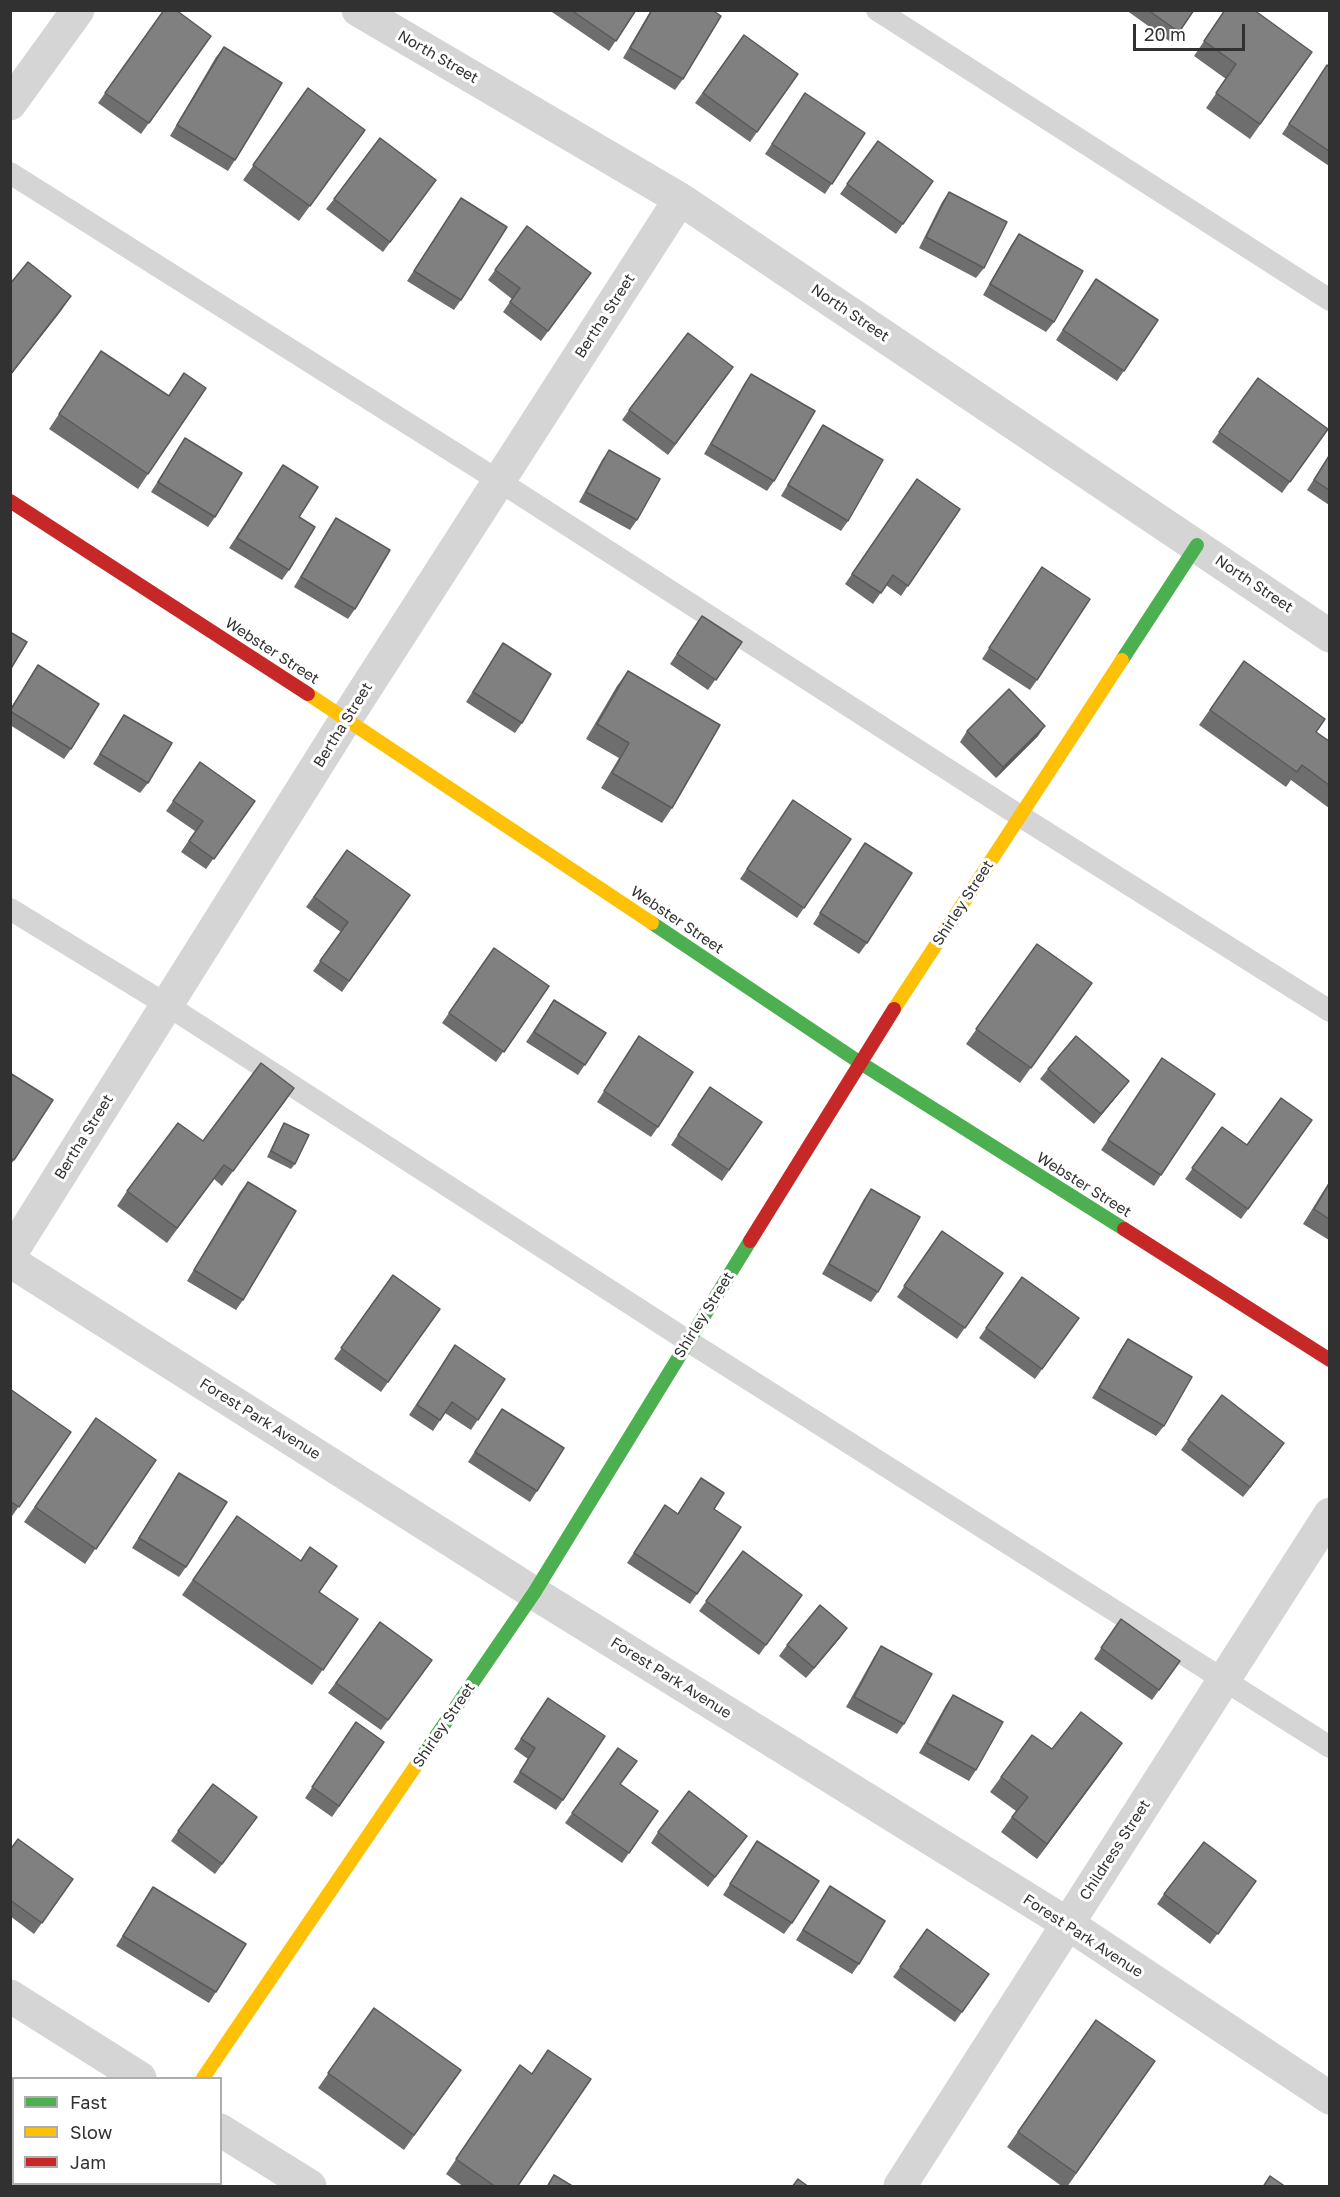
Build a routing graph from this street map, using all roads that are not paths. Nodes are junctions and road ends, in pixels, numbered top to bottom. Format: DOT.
graph roads {
  1 [pos="78,10"];
  2 [pos="358,10"];
  3 [pos="878,10"];
  4 [pos="10,105"];
  5 [pos="10,173"];
  6 [pos="680,199"];
  7 [pos="1329,300"];
  8 [pos="499,481"];
  9 [pos="10,501"];
  10 [pos="1197,545"];
  11 [pos="1329,636"];
  12 [pos="346,719"];
  13 [pos="1020,816"];
  14 [pos="10,909"];
  15 [pos="167,1005"];
  16 [pos="1329,1011"];
  17 [pos="859,1062"];
  18 [pos="10,1255"];
  19 [pos="10,1261"];
  20 [pos="688,1341"];
  21 [pos="1329,1360"];
  22 [pos="1329,1514"];
  23 [pos="534,1593"];
  24 [pos="1224,1679"];
  25 [pos="1329,1747"];
  26 [pos="1068,1924"];
  27 [pos="10,1996"];
  28 [pos="137,2077"];
  29 [pos="204,2077"];
  30 [pos="1329,2098"];
  31 [pos="222,2131"];
  32 [pos="310,2187"];
  33 [pos="900,2187"];
  1 -- 4 [label="street"];
  2 -- 6 [label="street, North Street"];
  3 -- 7 [label="lane"];
  5 -- 8 [label="lane"];
  6 -- 8 [label="street, Bertha Street"];
  6 -- 10 [label="street, North Street"];
  8 -- 12 [label="street, Bertha Street"];
  8 -- 13 [label="lane"];
  9 -- 12 [label="street, Webster Street"];
  10 -- 11 [label="street, North Street"];
  10 -- 13 [label="street, Shirley Street"];
  12 -- 15 [label="street, Bertha Street"];
  12 -- 17 [label="street, Webster Street"];
  13 -- 16 [label="lane"];
  13 -- 17 [label="street, Shirley Street"];
  14 -- 15 [label="lane"];
  15 -- 18 [label="street, Bertha Street"];
  15 -- 20 [label="lane"];
  17 -- 20 [label="street, Shirley Street"];
  17 -- 21 [label="street, Webster Street"];
  19 -- 23 [label="street, Forest Park Avenue"];
  20 -- 23 [label="street, Shirley Street"];
  20 -- 24 [label="lane"];
  22 -- 24 [label="street, Childress Street"];
  23 -- 26 [label="street, Forest Park Avenue"];
  23 -- 29 [label="street, Shirley Street"];
  24 -- 25 [label="lane"];
  24 -- 26 [label="street, Childress Street"];
  26 -- 30 [label="street, Forest Park Avenue"];
  26 -- 33 [label="street, Childress Street"];
  27 -- 28 [label="street"];
  31 -- 32 [label="street"];
}
